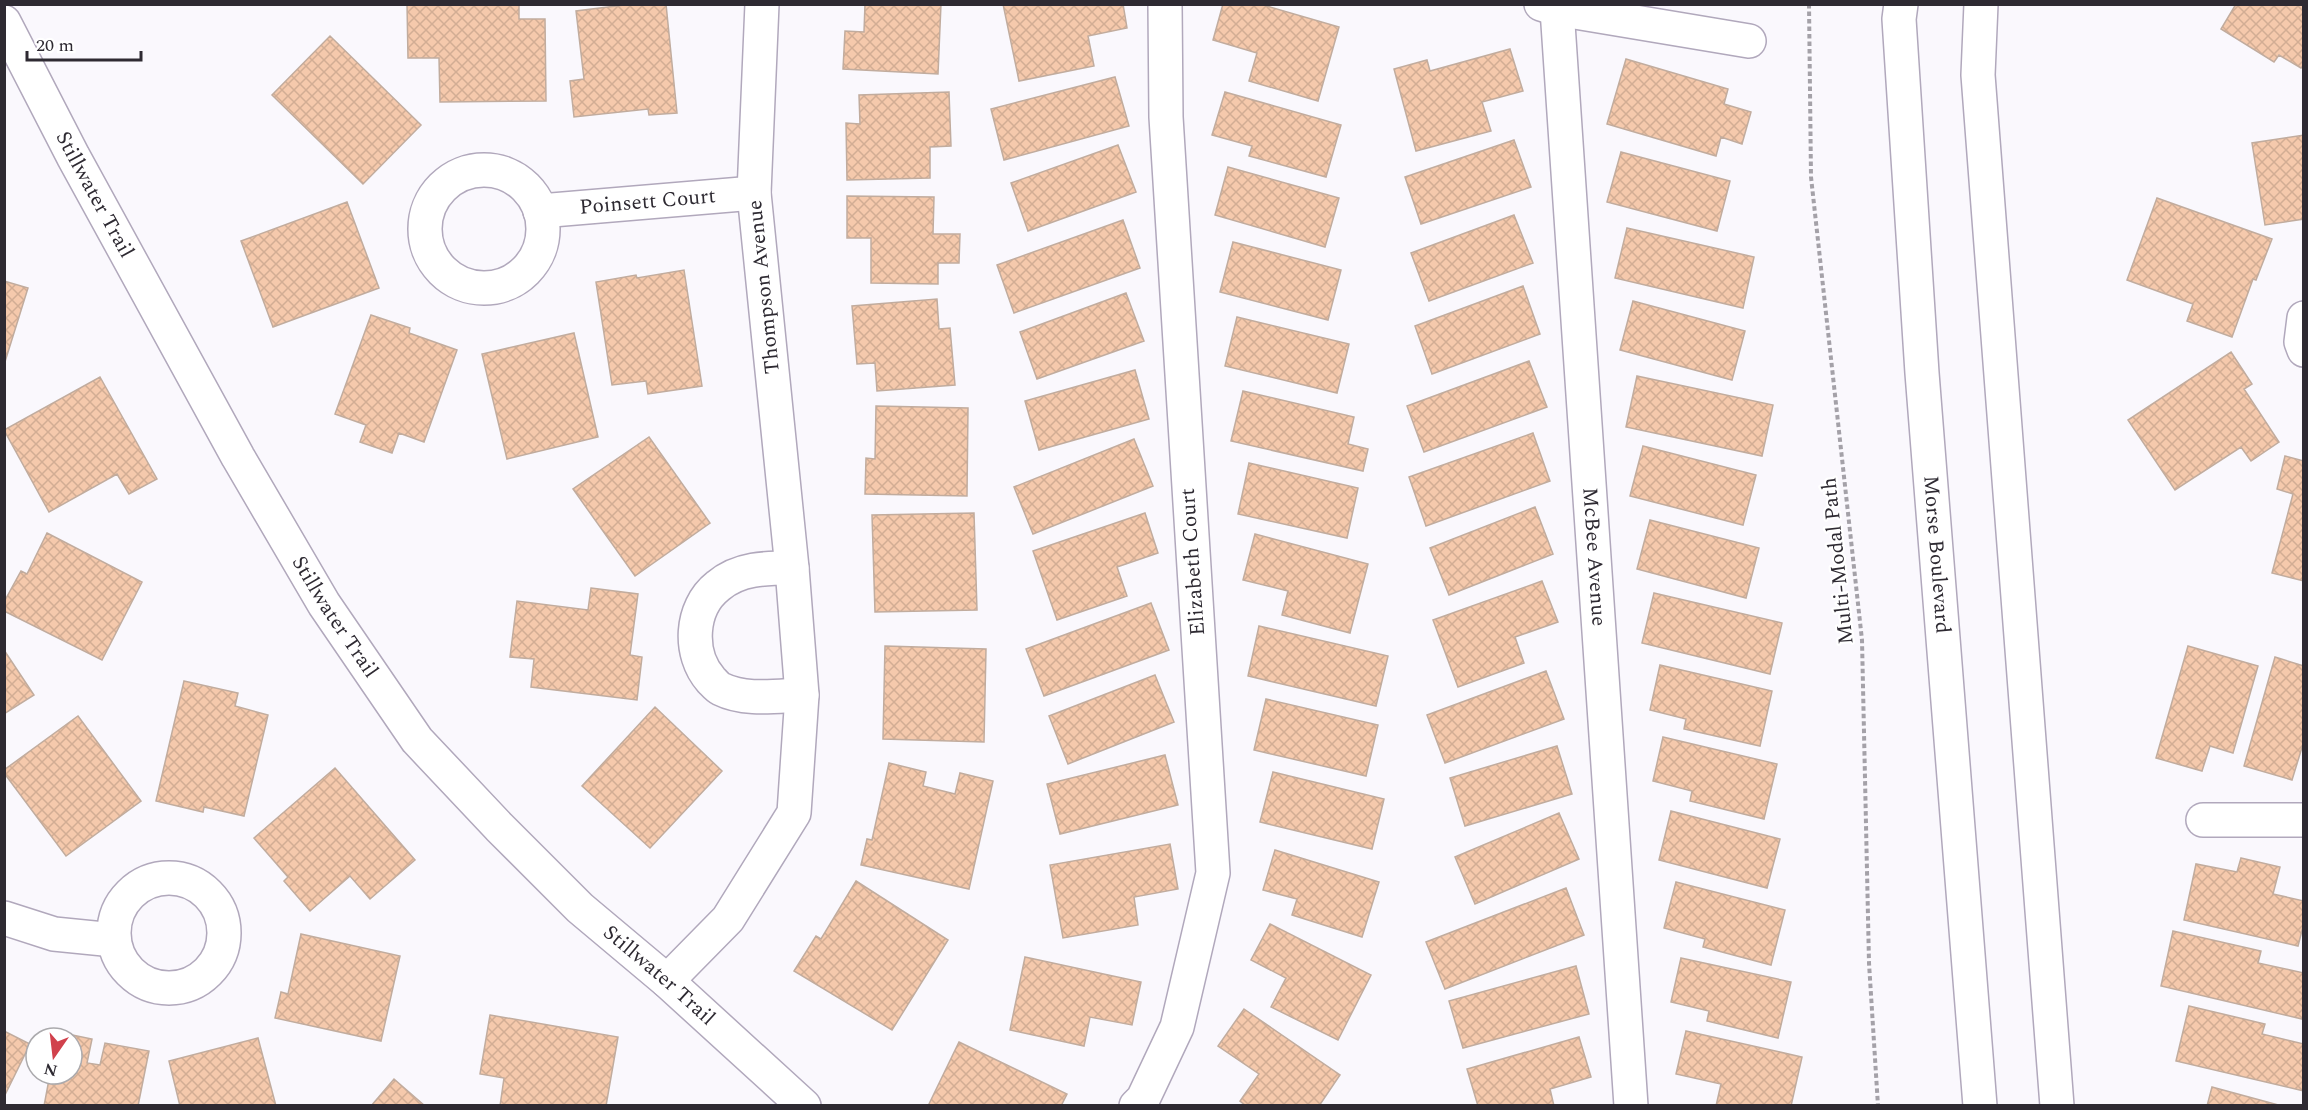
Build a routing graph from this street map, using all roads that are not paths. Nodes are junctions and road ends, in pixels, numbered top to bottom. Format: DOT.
graph roads {
  1 [pos="762,4"];
  2 [pos="1165,4"];
  3 [pos="1901,4"];
  4 [pos="1981,4"];
  5 [pos="1549,7"];
  6 [pos="4,22"];
  7 [pos="1749,41"];
  8 [pos="754,193"];
  9 [pos="540,211"];
  10 [pos="2304,318"];
  11 [pos="2304,350"];
  12 [pos="792,568"];
  13 [pos="802,695"];
  14 [pos="2203,820"];
  15 [pos="2304,820"];
  16 [pos="4,918"];
  17 [pos="114,940"];
  18 [pos="667,981"];
  19 [pos="1144,1103"];
  20 [pos="804,1106"];
  21 [pos="1631,1106"];
  22 [pos="1980,1106"];
  23 [pos="2057,1106"];
  1 -- 8 [label="street, Thompson Avenue"];
  2 -- 19 [label="street, Elizabeth Court"];
  3 -- 22 [label="street, Morse Boulevard"];
  4 -- 23 [label="street"];
  5 -- 7 [label="street"];
  5 -- 21 [label="street, McBee Avenue"];
  6 -- 18 [label="street, Stillwater Trail"];
  8 -- 9 [label="street, Poinsett Court"];
  8 -- 12 [label="street, Thompson Avenue"];
  10 -- 11 [label="street"];
  12 -- 13 [label="street, Thompson Avenue"];
  12 -- 13 [label="street"];
  13 -- 18 [label="street, Thompson Avenue"];
  14 -- 15 [label="street"];
  16 -- 17 [label="street"];
  18 -- 20 [label="street, Stillwater Trail"];
}
